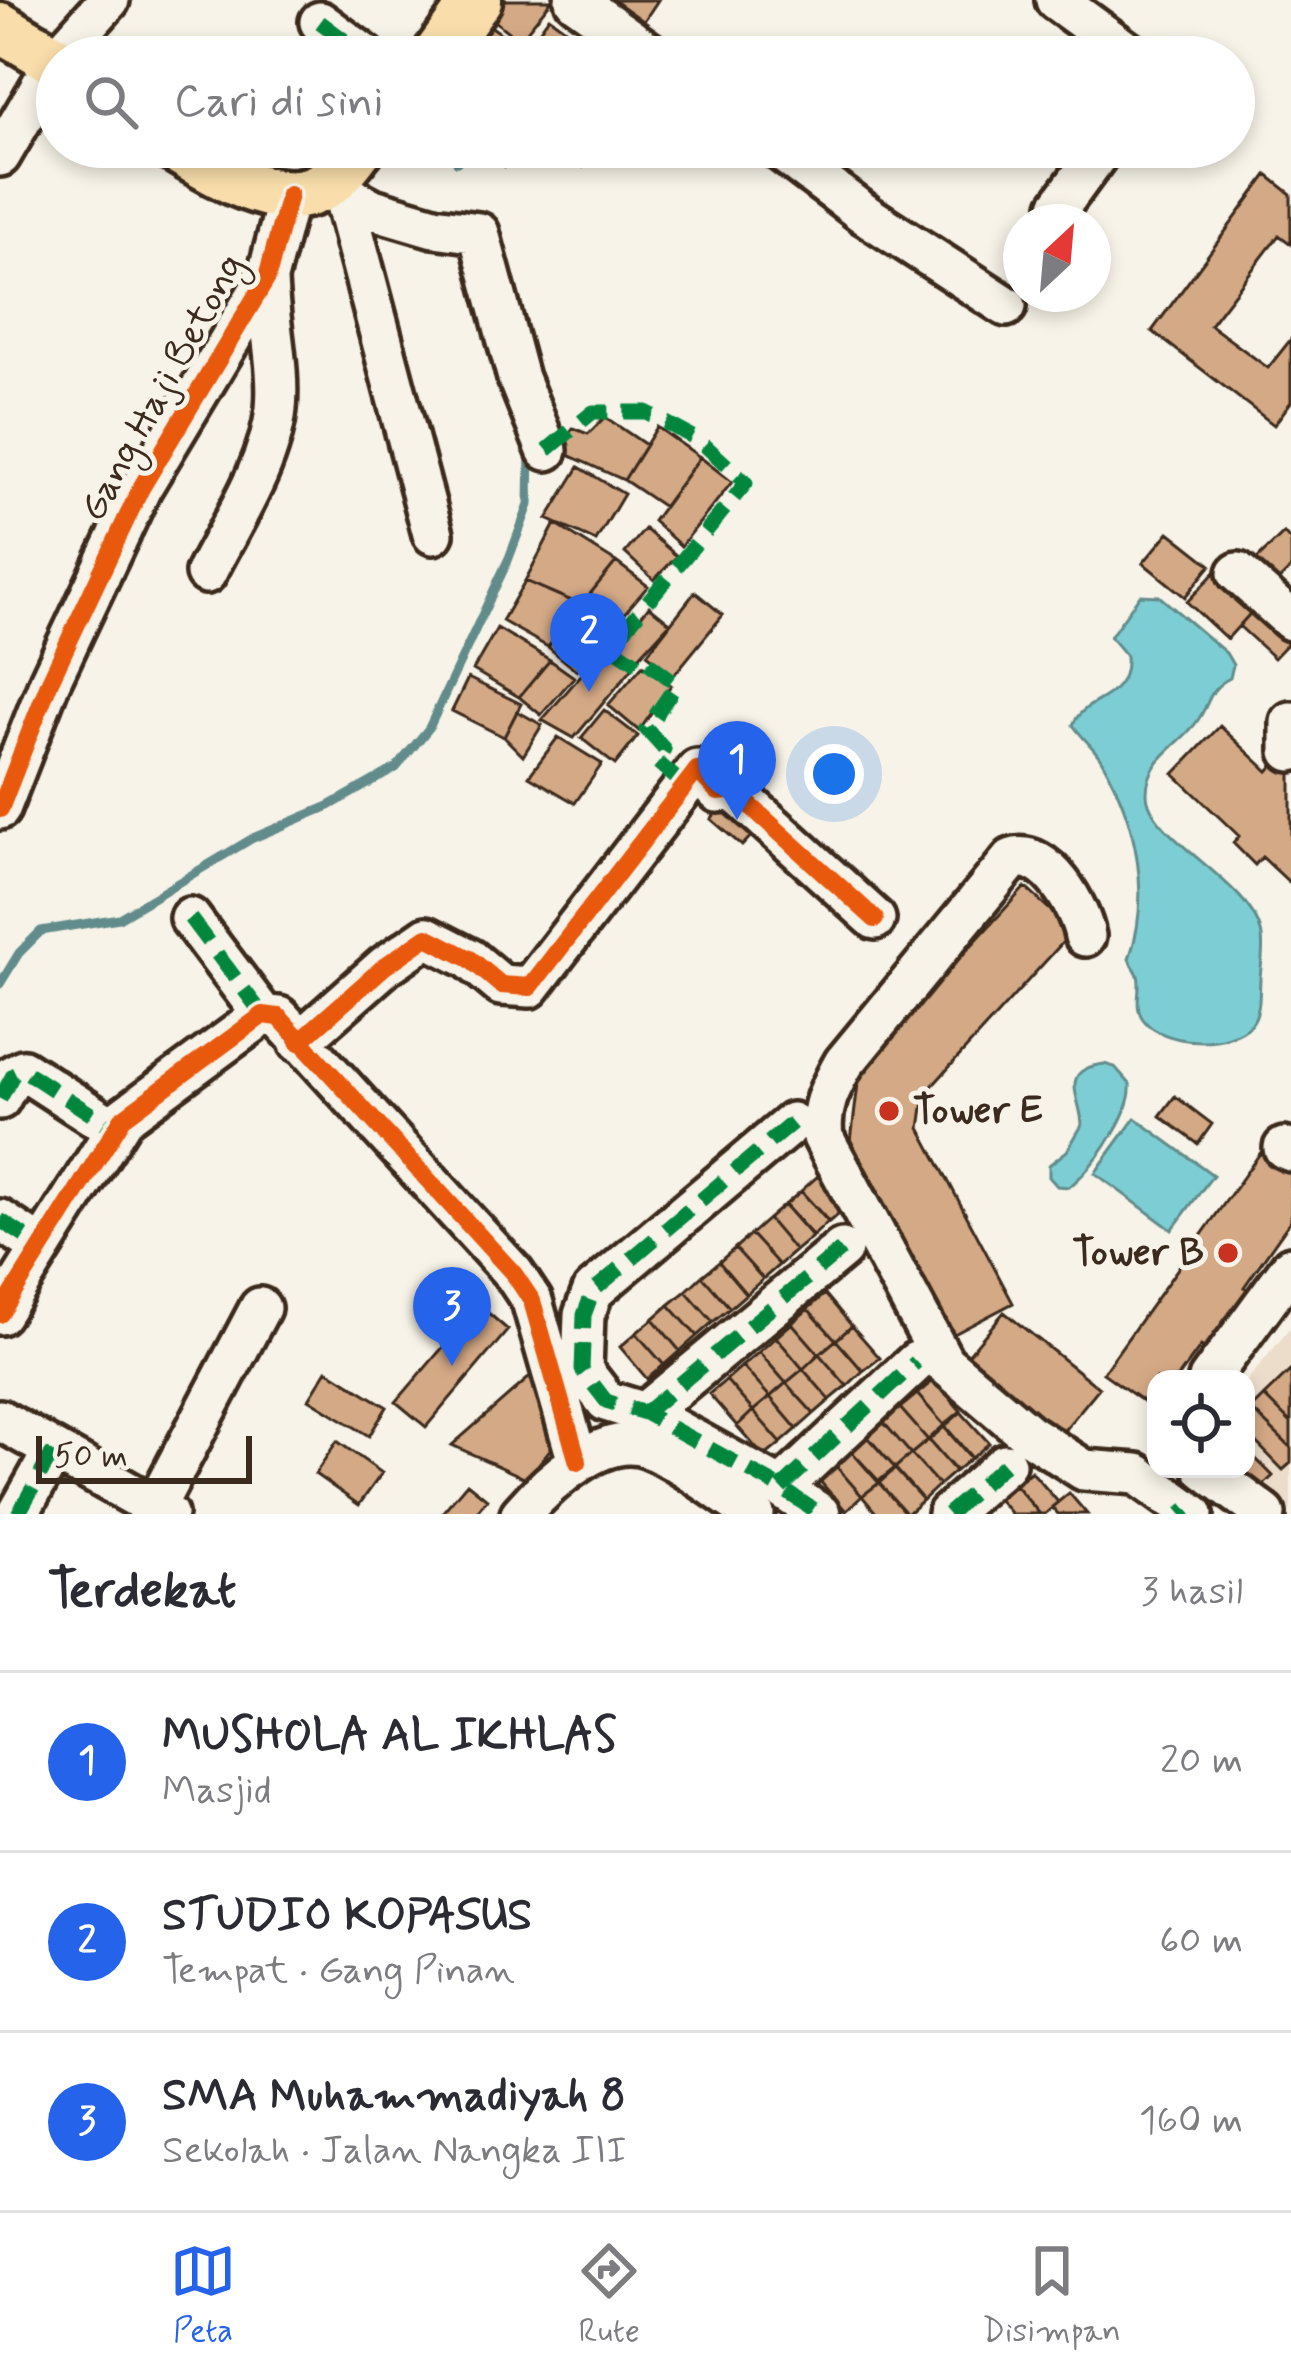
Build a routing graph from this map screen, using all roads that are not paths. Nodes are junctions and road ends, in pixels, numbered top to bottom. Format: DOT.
graph roads {
  1 [pos="110,0"];
  2 [pos="477,0"];
  3 [pos="575,0"];
  4 [pos="1056,0"];
  5 [pos="320,22"];
  6 [pos="0,26"];
  7 [pos="78,36"];
  8 [pos="339,36"];
  9 [pos="451,36"];
  10 [pos="626,36"];
  11 [pos="1106,36"];
  12 [pos="36,47"];
  13 [pos="36,95"];
  14 [pos="0,156"];
  15 [pos="210,168"];
  16 [pos="341,168"];
  17 [pos="804,168"];
  18 [pos="1088,168"];
  19 [pos="320,192"];
  20 [pos="1061,204"];
  21 [pos="267,278"];
  22 [pos="1003,304"];
  23 [pos="548,450"];
  24 [pos="433,534"];
  25 [pos="206,573"];
  26 [pos="1238,573"];
  27 [pos="1291,620"];
  28 [pos="1291,722"];
  29 [pos="1291,751"];
  30 [pos="0,809"];
  31 [pos="190,919"];
  32 [pos="875,919"];
  33 [pos="1085,936"];
  34 [pos="263,1015"];
  35 [pos="299,1042"];
  36 [pos="0,1099"];
  37 [pos="792,1123"];
  38 [pos="113,1129"];
  39 [pos="0,1220"];
  40 [pos="41,1247"];
  41 [pos="842,1249"];
  42 [pos="1291,1267"];
  43 [pos="260,1308"];
  44 [pos="0,1314"];
  45 [pos="916,1362"];
  46 [pos="1216,1370"];
  47 [pos="644,1413"];
  48 [pos="0,1420"];
  49 [pos="53,1452"];
  50 [pos="578,1462"];
  51 [pos="1146,1462"];
  52 [pos="1005,1464"];
  53 [pos="1217,1478"];
  54 [pos="768,1501"];
  55 [pos="161,1511"];
  56 [pos="1187,1512"];
  57 [pos="18,1514"];
  58 [pos="520,1514"];
  59 [pos="820,1514"];
  60 [pos="948,1514"];
  61 [pos="1265,1514"];
  1 -- 7 [label="street"];
  2 -- 9 [label="main road"];
  3 -- 10 [label="street"];
  4 -- 11 [label="street"];
  5 -- 8 [label="street"];
  6 -- 12 [label="main road"];
  13 -- 14 [label="street"];
  15 -- 19 [label="main road"];
  16 -- 19 [label="main road"];
  17 -- 22 [label="street"];
  18 -- 20 [label="street"];
  19 -- 21 [label="street, Gang Haji Betong"];
  19 -- 23 [label="street"];
  19 -- 24 [label="street"];
  21 -- 25 [label="street"];
  21 -- 30 [label="street, Gang Haji Betong"];
  26 -- 27 [label="street"];
  28 -- 29 [label="street"];
  31 -- 34 [label="street"];
  32 -- 35 [label="street"];
  33 -- 51 [label="street"];
  34 -- 35 [label="street"];
  34 -- 38 [label="street"];
  35 -- 50 [label="street"];
  36 -- 38 [label="street"];
  37 -- 47 [label="street"];
  38 -- 40 [label="street"];
  39 -- 40 [label="street"];
  40 -- 44 [label="street"];
  41 -- 47 [label="street"];
  42 -- 46 [label="street"];
  43 -- 55 [label="street"];
  45 -- 54 [label="street"];
  47 -- 54 [label="street"];
  48 -- 49 [label="street"];
  49 -- 55 [label="street"];
  49 -- 57 [label="street"];
  50 -- 54 [label="street"];
  50 -- 58 [label="street"];
  51 -- 56 [label="street"];
  52 -- 60 [label="street"];
  53 -- 61 [label="street"];
  54 -- 59 [label="street"];
}
